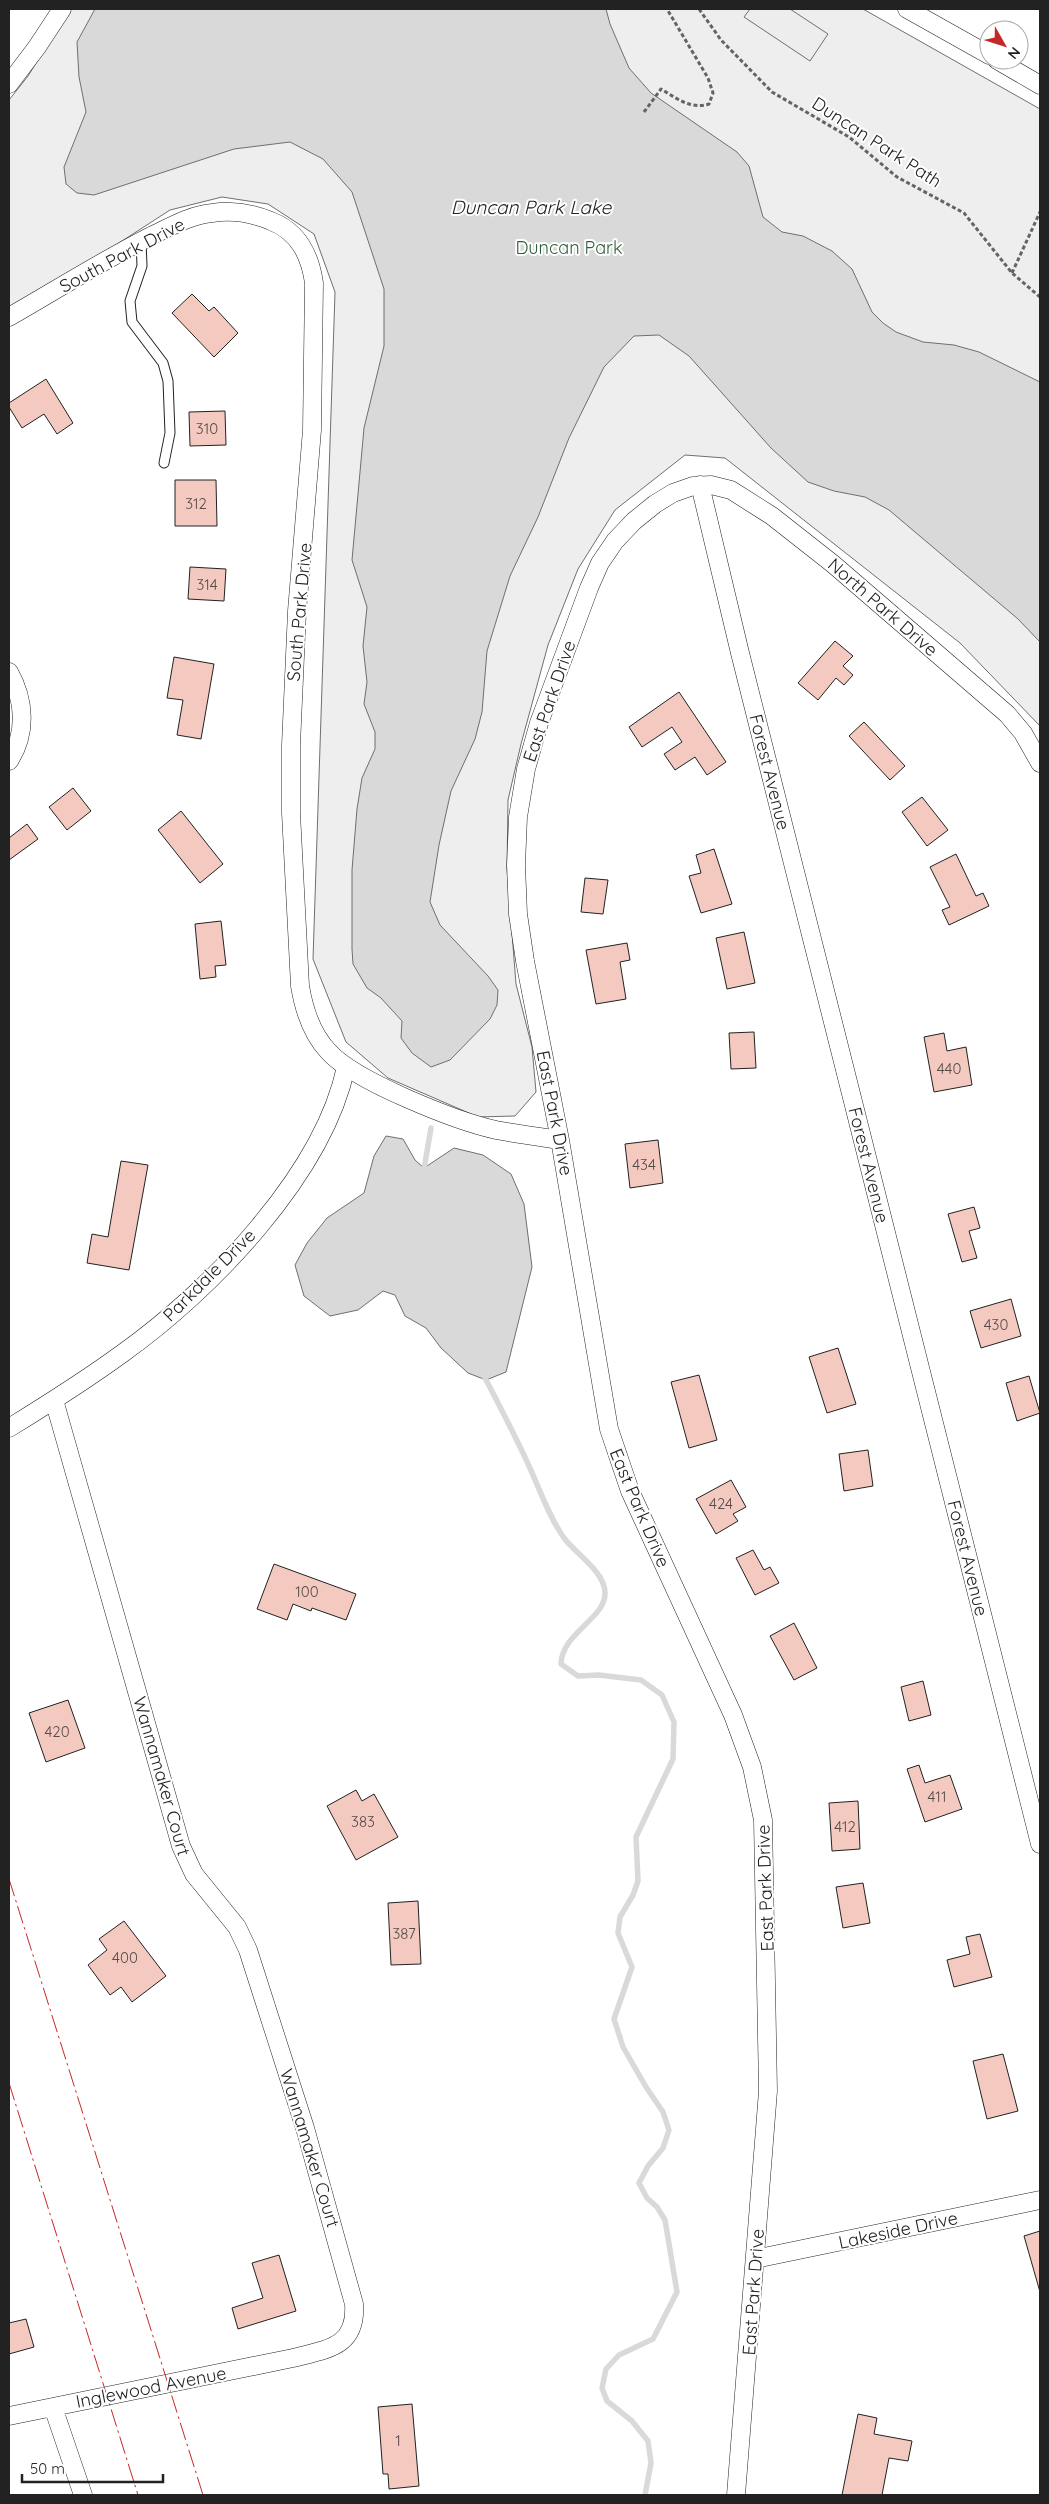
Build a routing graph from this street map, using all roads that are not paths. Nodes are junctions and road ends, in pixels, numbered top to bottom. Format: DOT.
graph roads {
  1 [pos="62,9"];
  2 [pos="908,9"];
  3 [pos="979,49"];
  4 [pos="1014,70"];
  5 [pos="9,84"];
  6 [pos="1040,85"];
  7 [pos="141,241"];
  8 [pos="9,317"];
  9 [pos="164,463"];
  10 [pos="700,485"];
  11 [pos="9,672"];
  12 [pos="9,761"];
  13 [pos="1040,763"];
  14 [pos="346,1068"];
  15 [pos="560,1140"];
  16 [pos="54,1400"];
  17 [pos="9,1428"];
  18 [pos="1040,1844"];
  19 [pos="1040,2200"];
  20 [pos="755,2260"];
  21 [pos="293,2358"];
  22 [pos="53,2407"];
  23 [pos="9,2416"];
  24 [pos="83,2495"];
  25 [pos="736,2495"];
  1 -- 5 [label="street"];
  2 -- 3 [label="street"];
  4 -- 6 [label="street"];
  7 -- 8 [label="street, South Park Drive"];
  7 -- 9 [label="lane"];
  7 -- 14 [label="street, South Park Drive"];
  10 -- 13 [label="street, North Park Drive"];
  10 -- 15 [label="street, East Park Drive"];
  10 -- 18 [label="street, Forest Avenue"];
  11 -- 12 [label="street"];
  14 -- 15 [label="street, South Park Drive"];
  14 -- 16 [label="street, Parkdale Drive"];
  15 -- 20 [label="street, East Park Drive"];
  16 -- 17 [label="street, Parkdale Drive"];
  16 -- 21 [label="street, Wannamaker Court"];
  19 -- 20 [label="street, Lakeside Drive"];
  20 -- 25 [label="street, East Park Drive"];
  21 -- 22 [label="street, Inglewood Avenue"];
  22 -- 23 [label="street, Inglewood Avenue"];
  22 -- 24 [label="street"];
}
